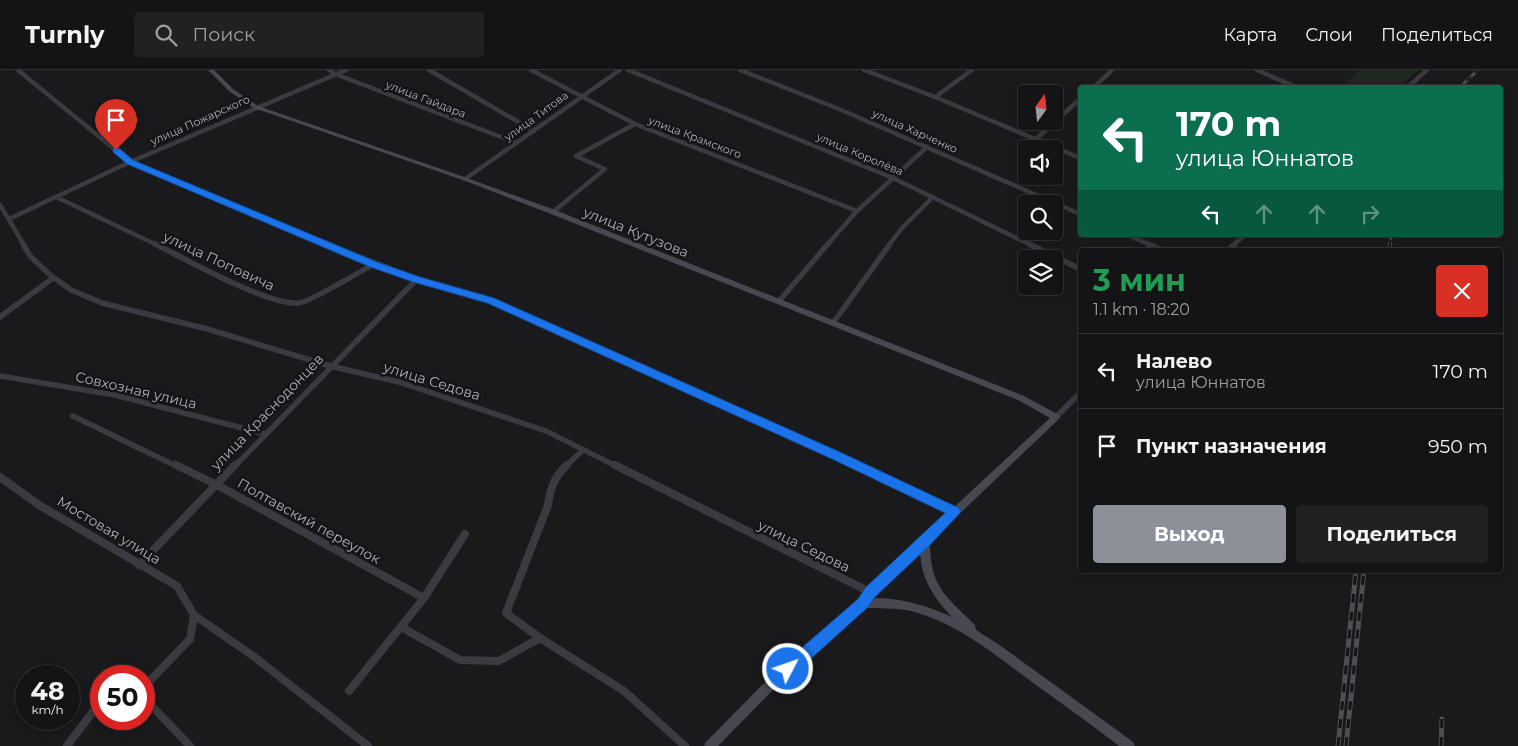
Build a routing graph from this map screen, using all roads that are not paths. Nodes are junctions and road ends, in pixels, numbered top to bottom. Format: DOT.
graph roads {
  1 [pos="18,70"];
  2 [pos="211,70"];
  3 [pos="329,70"];
  4 [pos="346,70"];
  5 [pos="429,70"];
  6 [pos="531,70"];
  7 [pos="620,70"];
  8 [pos="628,70"];
  9 [pos="740,70"];
  10 [pos="864,70"];
  11 [pos="972,70"];
  12 [pos="1257,70"];
  13 [pos="1427,70"];
  14 [pos="1111,71"];
  15 [pos="335,74"];
  16 [pos="1096,85"];
  17 [pos="1291,85"];
  18 [pos="1410,85"];
  19 [pos="580,97"];
  20 [pos="935,97"];
  21 [pos="1078,101"];
  22 [pos="256,107"];
  23 [pos="634,124"];
  24 [pos="534,131"];
  25 [pos="1036,139"];
  26 [pos="517,143"];
  27 [pos="927,148"];
  28 [pos="1078,157"];
  29 [pos="130,162"];
  30 [pos="893,178"];
  31 [pos="465,179"];
  32 [pos="56,197"];
  33 [pos="933,197"];
  34 [pos="0,206"];
  35 [pos="857,211"];
  36 [pos="553,212"];
  37 [pos="1078,213"];
  38 [pos="9,218"];
  39 [pos="1132,237"];
  40 [pos="1242,237"];
  41 [pos="1157,248"];
  42 [pos="1230,248"];
  43 [pos="374,264"];
  44 [pos="1078,268"];
  45 [pos="53,278"];
  46 [pos="417,279"];
  47 [pos="778,302"];
  48 [pos="0,317"];
  49 [pos="833,323"];
  50 [pos="330,366"];
  51 [pos="0,376"];
  52 [pos="1078,395"];
  53 [pos="73,416"];
  54 [pos="1056,417"];
  55 [pos="265,434"];
  56 [pos="583,450"];
  57 [pos="0,477"];
  58 [pos="217,484"];
  59 [pos="955,512"];
  60 [pos="465,534"];
  61 [pos="925,542"];
  62 [pos="139,565"];
  63 [pos="870,592"];
  64 [pos="424,598"];
  65 [pos="862,603"];
  66 [pos="194,615"];
  67 [pos="401,627"];
  68 [pos="976,634"];
  69 [pos="540,638"];
  70 [pos="155,676"];
  71 [pos="349,691"];
  72 [pos="155,709"];
  73 [pos="90,716"];
  74 [pos="67,746"];
  75 [pos="190,746"];
  76 [pos="368,746"];
  77 [pos="685,746"];
  78 [pos="710,746"];
  79 [pos="1129,746"];
  1 -- 29 [label="street"];
  2 -- 22 [label="main road, улица Кутузова"];
  3 -- 15 [label="street, улица Гайдара"];
  4 -- 15 [label="street, улица Пожарского"];
  5 -- 24 [label="street"];
  6 -- 19 [label="street, улица Крамского"];
  7 -- 19 [label="street, улица Титова"];
  8 -- 30 [label="street, улица Королёва"];
  9 -- 27 [label="street, улица Харченко"];
  10 -- 20 [label="street"];
  11 -- 20 [label="street"];
  12 -- 17 [label="street"];
  13 -- 18 [label="street"];
  14 -- 16 [label="street"];
  15 -- 22 [label="street, улица Пожарского"];
  15 -- 26 [label="street, улица Гайдара"];
  19 -- 23 [label="street, улица Крамского"];
  19 -- 24 [label="street, улица Титова"];
  20 -- 25 [label="street"];
  21 -- 25 [label="street"];
  22 -- 29 [label="street, улица Пожарского"];
  22 -- 31 [label="main road, улица Кутузова"];
  23 -- 35 [label="street, улица Крамского"];
  23 -- 36 [label="street"];
  24 -- 26 [label="street, улица Титова"];
  25 -- 28 [label="street"];
  26 -- 31 [label="street, улица Титова"];
  27 -- 30 [label="street"];
  27 -- 37 [label="street, улица Харченко"];
  29 -- 32 [label="street, улица Пожарского"];
  29 -- 43 [label="street"];
  30 -- 33 [label="street, улица Королёва"];
  30 -- 35 [label="street"];
  31 -- 36 [label="main road, улица Кутузова"];
  32 -- 38 [label="street, улица Пожарского"];
  32 -- 43 [label="street, улица Поповича"];
  33 -- 44 [label="street, улица Королёва"];
  33 -- 49 [label="street"];
  34 -- 38 [label="street, улица Седова"];
  35 -- 47 [label="street"];
  36 -- 47 [label="main road, улица Кутузова"];
  38 -- 45 [label="street, улица Седова"];
  39 -- 41 [label="street"];
  40 -- 42 [label="street"];
  43 -- 46 [label="street"];
  45 -- 48 [label="street"];
  45 -- 50 [label="street, улица Седова"];
  46 -- 50 [label="street, улица Краснодонцев"];
  46 -- 59 [label="street"];
  47 -- 49 [label="main road, улица Кутузова"];
  49 -- 54 [label="main road, улица Кутузова"];
  50 -- 55 [label="street, улица Краснодонцев"];
  50 -- 56 [label="street, улица Седова"];
  51 -- 55 [label="street, Совхозная улица"];
  52 -- 54 [label="street"];
  53 -- 58 [label="street, Полтавский переулок"];
  54 -- 59 [label="main road"];
  55 -- 58 [label="street, улица Краснодонцев"];
  56 -- 63 [label="street, улица Седова"];
  56 -- 69 [label="street"];
  57 -- 62 [label="street, Мостовая улица"];
  58 -- 62 [label="street, улица Краснодонцев"];
  58 -- 64 [label="street, Полтавский переулок"];
  59 -- 61 [label="main road"];
  60 -- 64 [label="street"];
  61 -- 63 [label="main road"];
  61 -- 68 [label="main road"];
  62 -- 66 [label="street, Мостовая улица"];
  63 -- 65 [label="main road"];
  64 -- 67 [label="street"];
  65 -- 68 [label="main road"];
  65 -- 78 [label="main road"];
  66 -- 70 [label="street"];
  66 -- 76 [label="street, Мостовая улица"];
  67 -- 69 [label="street"];
  67 -- 71 [label="street"];
  68 -- 79 [label="main road"];
  69 -- 77 [label="street"];
  72 -- 75 [label="street"];
  73 -- 74 [label="street"];
}
